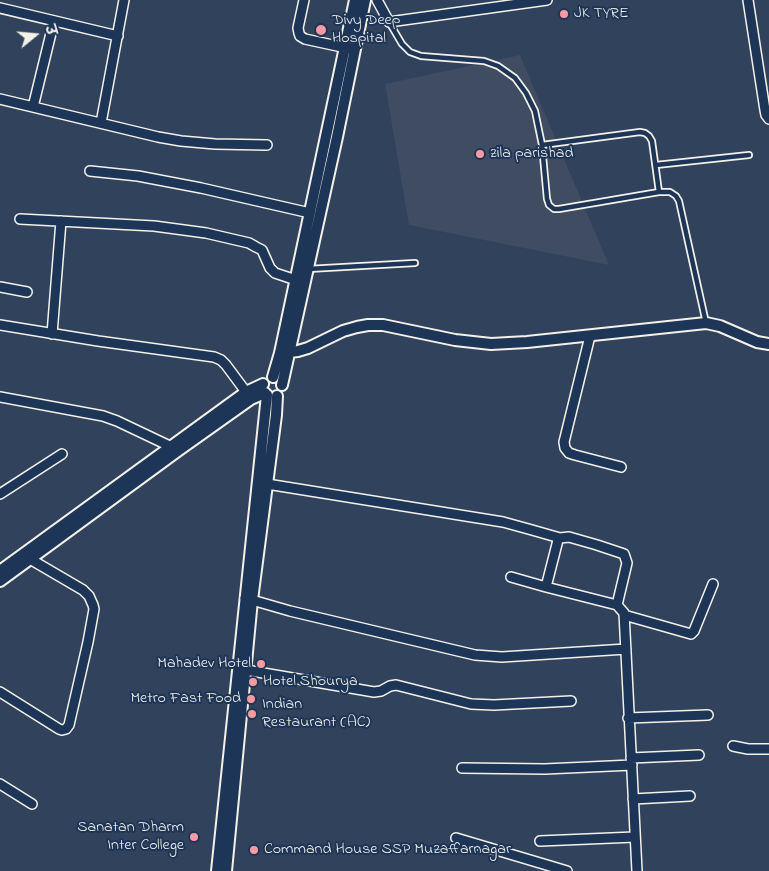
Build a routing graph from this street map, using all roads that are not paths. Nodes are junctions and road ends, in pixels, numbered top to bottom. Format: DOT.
graph roads {
  1 [pos="124,0"];
  2 [pos="304,0"];
  3 [pos="356,0"];
  4 [pos="365,0"];
  5 [pos="377,0"];
  6 [pos="546,0"];
  7 [pos="748,0"];
  8 [pos="520,2"];
  9 [pos="0,8"];
  10 [pos="54,21"];
  11 [pos="389,22"];
  12 [pos="118,36"];
  13 [pos="349,49"];
  14 [pos="0,99"];
  15 [pos="33,106"];
  16 [pos="769,118"];
  17 [pos="102,123"];
  18 [pos="268,145"];
  19 [pos="542,145"];
  20 [pos="749,155"];
  21 [pos="656,165"];
  22 [pos="90,171"];
  23 [pos="659,192"];
  24 [pos="310,214"];
  25 [pos="20,219"];
  26 [pos="61,221"];
  27 [pos="415,263"];
  28 [pos="308,269"];
  29 [pos="296,280"];
  30 [pos="0,287"];
  31 [pos="27,292"];
  32 [pos="706,323"];
  33 [pos="0,325"];
  34 [pos="52,334"];
  35 [pos="590,336"];
  36 [pos="769,344"];
  37 [pos="285,353"];
  38 [pos="273,377"];
  39 [pos="282,385"];
  40 [pos="268,392"];
  41 [pos="248,396"];
  42 [pos="0,397"];
  43 [pos="175,448"];
  44 [pos="62,454"];
  45 [pos="621,467"];
  46 [pos="267,484"];
  47 [pos="0,494"];
  48 [pos="560,538"];
  49 [pos="30,558"];
  50 [pos="0,571"];
  51 [pos="511,577"];
  52 [pos="0,581"];
  53 [pos="712,584"];
  54 [pos="546,587"];
  55 [pos="249,599"];
  56 [pos="617,605"];
  57 [pos="624,615"];
  58 [pos="626,649"];
  59 [pos="241,669"];
  60 [pos="0,692"];
  61 [pos="571,701"];
  62 [pos="708,715"];
  63 [pos="628,718"];
  64 [pos="733,746"];
  65 [pos="769,749"];
  66 [pos="699,755"];
  67 [pos="632,762"];
  68 [pos="462,768"];
  69 [pos="0,784"];
  70 [pos="690,796"];
  71 [pos="633,799"];
  72 [pos="32,804"];
  73 [pos="635,837"];
  74 [pos="456,838"];
  75 [pos="540,841"];
  76 [pos="217,871"];
  77 [pos="226,871"];
  78 [pos="567,871"];
  79 [pos="637,871"];
  1 -- 12 [label="street"];
  2 -- 13 [label="street"];
  3 -- 13 [label="street"];
  4 -- 13 [label="street"];
  5 -- 11 [label="street"];
  6 -- 8 [label="street"];
  7 -- 16 [label="street"];
  8 -- 11 [label="street"];
  9 -- 10 [label="street"];
  10 -- 12 [label="street"];
  10 -- 15 [label="street"];
  11 -- 19 [label="lane"];
  12 -- 17 [label="street"];
  13 -- 24 [label="street"];
  13 -- 28 [label="street"];
  14 -- 15 [label="street"];
  15 -- 17 [label="street"];
  17 -- 18 [label="street"];
  19 -- 21 [label="lane"];
  19 -- 23 [label="lane"];
  20 -- 21 [label="lane"];
  21 -- 23 [label="lane"];
  22 -- 24 [label="street"];
  23 -- 32 [label="lane"];
  24 -- 29 [label="street"];
  25 -- 26 [label="street"];
  26 -- 29 [label="street"];
  26 -- 34 [label="street"];
  27 -- 28 [label="lane"];
  28 -- 37 [label="street"];
  29 -- 37 [label="street"];
  30 -- 31 [label="street"];
  32 -- 35 [label="street"];
  32 -- 36 [label="street"];
  33 -- 34 [label="street"];
  34 -- 41 [label="street"];
  35 -- 37 [label="street"];
  35 -- 45 [label="street"];
  37 -- 38 [label="street"];
  37 -- 39 [label="street"];
  38 -- 39 [label="street"];
  38 -- 40 [label="street"];
  39 -- 40 [label="street"];
  40 -- 41 [label="street"];
  40 -- 46 [label="street"];
  40 -- 55 [label="street"];
  41 -- 43 [label="street"];
  42 -- 43 [label="street"];
  43 -- 49 [label="street"];
  43 -- 50 [label="street"];
  44 -- 47 [label="street"];
  46 -- 48 [label="street"];
  46 -- 55 [label="street"];
  48 -- 54 [label="street"];
  48 -- 56 [label="street"];
  49 -- 52 [label="street"];
  49 -- 60 [label="street"];
  51 -- 54 [label="street"];
  53 -- 57 [label="street"];
  54 -- 56 [label="street"];
  55 -- 58 [label="street"];
  55 -- 59 [label="street"];
  56 -- 57 [label="street"];
  57 -- 58 [label="street"];
  58 -- 63 [label="street"];
  59 -- 61 [label="street"];
  59 -- 76 [label="street"];
  59 -- 77 [label="street"];
  62 -- 63 [label="street"];
  63 -- 67 [label="street"];
  64 -- 65 [label="street"];
  66 -- 67 [label="street"];
  67 -- 68 [label="street"];
  67 -- 71 [label="street"];
  69 -- 72 [label="street"];
  70 -- 71 [label="street"];
  71 -- 73 [label="street"];
  73 -- 75 [label="street"];
  73 -- 79 [label="street"];
  74 -- 78 [label="street"];
}
